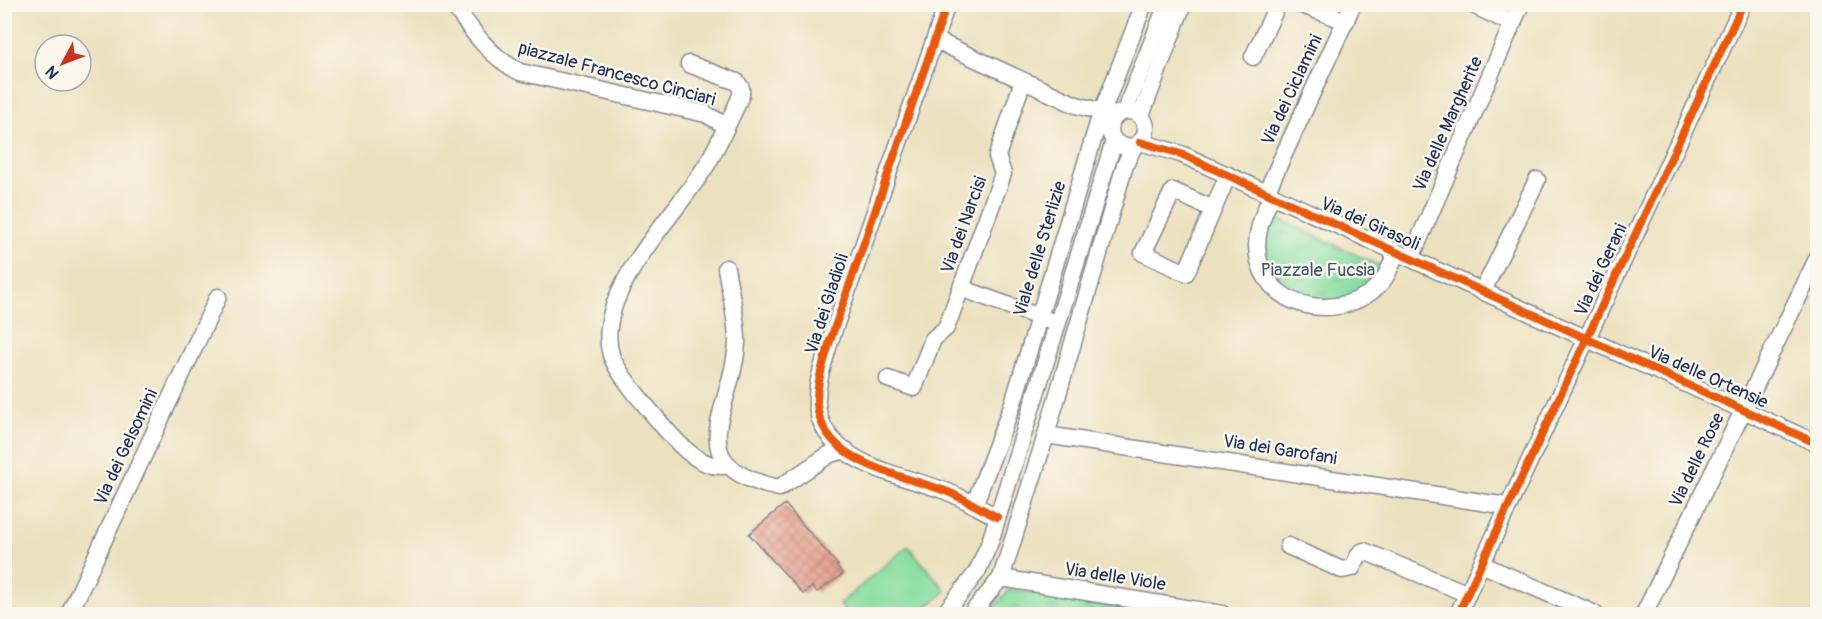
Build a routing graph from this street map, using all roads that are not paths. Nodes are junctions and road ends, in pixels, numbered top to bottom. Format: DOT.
graph roads {
  1 [pos="453,4"];
  2 [pos="947,4"];
  3 [pos="1144,4"];
  4 [pos="1167,4"];
  5 [pos="1184,4"];
  6 [pos="1278,4"];
  7 [pos="1299,4"];
  8 [pos="1353,4"];
  9 [pos="1471,4"];
  10 [pos="1521,4"];
  11 [pos="1743,4"];
  12 [pos="1346,21"];
  13 [pos="1513,24"];
  14 [pos="934,40"];
  15 [pos="1253,57"];
  16 [pos="689,64"];
  17 [pos="1023,81"];
  18 [pos="726,126"];
  19 [pos="1123,126"];
  20 [pos="1228,175"];
  21 [pos="1537,180"];
  22 [pos="1269,194"];
  23 [pos="1213,209"];
  24 [pos="1403,255"];
  25 [pos="1818,257"];
  26 [pos="726,268"];
  27 [pos="961,288"];
  28 [pos="1483,291"];
  29 [pos="218,297"];
  30 [pos="1039,317"];
  31 [pos="1056,323"];
  32 [pos="1586,338"];
  33 [pos="888,379"];
  34 [pos="1743,409"];
  35 [pos="1047,435"];
  36 [pos="1818,444"];
  37 [pos="846,450"];
  38 [pos="729,465"];
  39 [pos="974,505"];
  40 [pos="1507,506"];
  41 [pos="997,517"];
  42 [pos="1288,546"];
  43 [pos="1481,564"];
  44 [pos="1001,578"];
  45 [pos="1468,594"];
  46 [pos="69,615"];
  47 [pos="944,615"];
  48 [pos="971,615"];
  49 [pos="1222,615"];
  50 [pos="1458,615"];
  51 [pos="1595,615"];
  52 [pos="1644,615"];
  1 -- 18 [label="street, piazzale Francesco Cinciari"];
  2 -- 14 [label="street, Via dei Gladioli"];
  3 -- 19 [label="street, Viale delle Sterlizie"];
  4 -- 19 [label="street, Viale delle Sterlizie"];
  5 -- 19 [label="street, Viale delle Sterlizie"];
  6 -- 15 [label="street"];
  7 -- 12 [label="street"];
  8 -- 12 [label="street, Via dei Ciclamini"];
  9 -- 13 [label="street"];
  10 -- 13 [label="street, Via delle Margherite"];
  11 -- 32 [label="street, Via dei Gerani"];
  12 -- 22 [label="street, Via dei Ciclamini"];
  13 -- 24 [label="street, Via delle Margherite"];
  14 -- 17 [label="street, Via dei Girasoli"];
  14 -- 37 [label="street, Via dei Gladioli"];
  16 -- 18 [label="street, piazzale Francesco Cinciari"];
  17 -- 19 [label="street, Via dei Girasoli"];
  17 -- 27 [label="street, Via dei Narcisi"];
  18 -- 38 [label="street, piazzale Francesco Cinciari"];
  19 -- 20 [label="street, Via dei Girasoli"];
  19 -- 30 [label="street, Viale delle Sterlizie"];
  19 -- 31 [label="street, Viale delle Sterlizie"];
  19 -- 35 [label="street, Viale delle Sterlizie"];
  20 -- 22 [label="street, Via dei Girasoli"];
  20 -- 23 [label="street"];
  21 -- 28 [label="street"];
  22 -- 24 [label="street, Via dei Girasoli"];
  22 -- 24 [label="street"];
  23 -- 23 [label="street"];
  24 -- 28 [label="street, Via dei Girasoli"];
  25 -- 34 [label="street, Via delle Rose"];
  26 -- 38 [label="street"];
  27 -- 30 [label="street, Via dei Narcisi"];
  27 -- 33 [label="street"];
  28 -- 32 [label="street, Via dei Girasoli"];
  29 -- 46 [label="street, Via dei Gelsomini"];
  30 -- 31 [label="street, Via dei Narcisi"];
  30 -- 39 [label="street, Viale delle Sterlizie"];
  31 -- 41 [label="street, Viale delle Sterlizie"];
  32 -- 34 [label="street, Via delle Ortensie"];
  32 -- 40 [label="street, Via dei Gerani"];
  34 -- 36 [label="street, Via delle Ortensie"];
  34 -- 52 [label="street, Via delle Rose"];
  35 -- 40 [label="street, Via dei Garofani"];
  35 -- 44 [label="street, Viale delle Sterlizie"];
  37 -- 38 [label="street, piazzale Francesco Cinciari"];
  37 -- 39 [label="street, Via dei Gladioli"];
  39 -- 41 [label="street, Via dei Gladioli"];
  40 -- 43 [label="street, Via dei Gerani"];
  41 -- 47 [label="street, Viale delle Sterlizie"];
  42 -- 45 [label="street"];
  43 -- 45 [label="street, Via dei Gerani"];
  43 -- 51 [label="street"];
  44 -- 48 [label="street, Viale delle Sterlizie"];
  44 -- 49 [label="street, Via delle Viole"];
  45 -- 50 [label="street, Via dei Gerani"];
}
